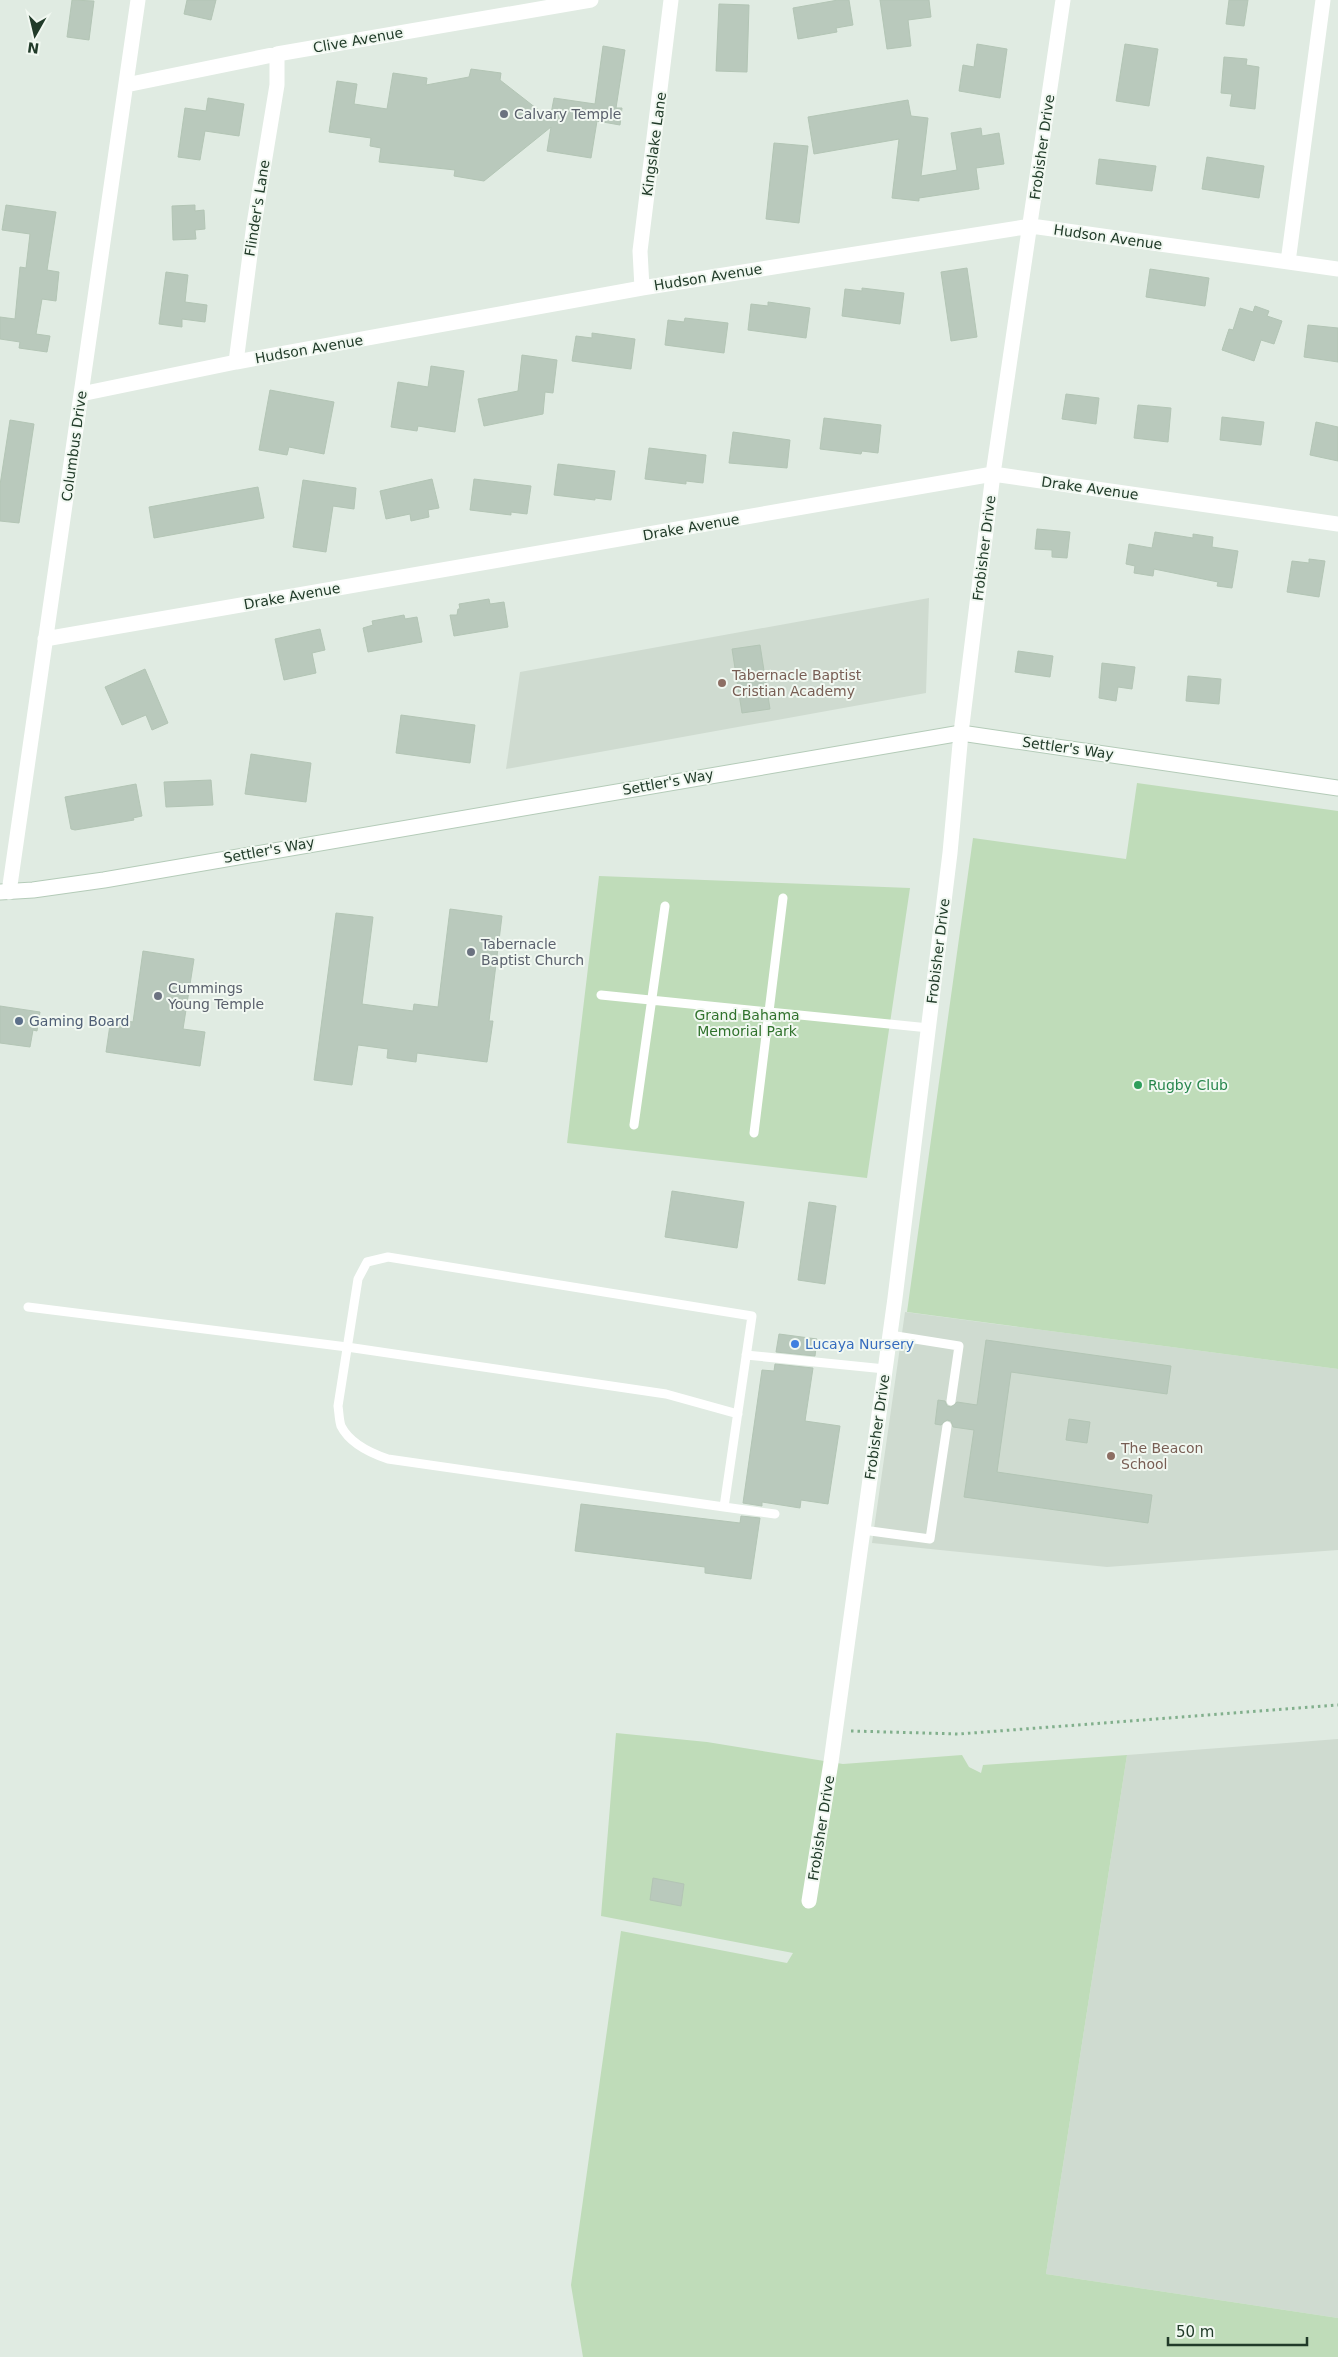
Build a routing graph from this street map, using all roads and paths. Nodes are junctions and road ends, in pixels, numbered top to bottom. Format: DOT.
graph roads {
  1 [pos="138,0"];
  2 [pos="591,0"];
  3 [pos="671,0"];
  4 [pos="1063,0"];
  5 [pos="1324,0"];
  6 [pos="277,54"];
  7 [pos="126,85"];
  8 [pos="1031,226"];
  9 [pos="1288,262"];
  10 [pos="1338,268"];
  11 [pos="642,288"];
  12 [pos="236,362"];
  13 [pos="81,394"];
  14 [pos="993,474"];
  15 [pos="1338,524"];
  16 [pos="45,639"];
  17 [pos="961,733"];
  18 [pos="1338,788"];
  19 [pos="4,892"];
  20 [pos="783,898"];
  21 [pos="665,906"];
  22 [pos="601,995"];
  23 [pos="652,1000"];
  24 [pos="769,1012"];
  25 [pos="929,1028"];
  26 [pos="634,1126"];
  27 [pos="754,1133"];
  28 [pos="28,1307"];
  29 [pos="890,1335"];
  30 [pos="347,1347"];
  31 [pos="746,1355"];
  32 [pos="885,1369"];
  33 [pos="951,1401"];
  34 [pos="738,1414"];
  35 [pos="947,1426"];
  36 [pos="724,1507"];
  37 [pos="774,1514"];
  38 [pos="863,1530"];
  39 [pos="1338,1705"];
  40 [pos="835,1730"];
  41 [pos="809,1901"];
  1 -- 7 [label="street, Columbus Drive"];
  2 -- 6 [label="street, Clive Avenue"];
  3 -- 11 [label="street, Kingslake Lane"];
  4 -- 8 [label="street, Frobisher Drive"];
  5 -- 9 [label="street"];
  6 -- 7 [label="street, Clive Avenue"];
  6 -- 12 [label="street, Flinder's Lane"];
  7 -- 13 [label="street, Columbus Drive"];
  8 -- 9 [label="street, Hudson Avenue"];
  8 -- 11 [label="street, Hudson Avenue"];
  8 -- 14 [label="street, Frobisher Drive"];
  9 -- 10 [label="street, Hudson Avenue"];
  11 -- 12 [label="street, Hudson Avenue"];
  12 -- 13 [label="street, Hudson Avenue"];
  13 -- 16 [label="street, Columbus Drive"];
  14 -- 15 [label="street, Drake Avenue"];
  14 -- 16 [label="street, Drake Avenue"];
  14 -- 17 [label="street, Frobisher Drive"];
  16 -- 19 [label="street, Columbus Drive"];
  17 -- 18 [label="street, Settler's Way"];
  17 -- 19 [label="street, Settler's Way"];
  17 -- 25 [label="street, Frobisher Drive"];
  20 -- 24 [label="lane"];
  21 -- 23 [label="lane"];
  22 -- 23 [label="lane"];
  23 -- 24 [label="lane"];
  23 -- 26 [label="lane"];
  24 -- 25 [label="lane"];
  24 -- 27 [label="lane"];
  25 -- 29 [label="street, Frobisher Drive"];
  28 -- 30 [label="lane"];
  29 -- 32 [label="street, Frobisher Drive"];
  29 -- 33 [label="lane"];
  30 -- 31 [label="lane"];
  30 -- 34 [label="lane"];
  30 -- 36 [label="lane"];
  31 -- 32 [label="lane"];
  31 -- 34 [label="lane"];
  32 -- 38 [label="street, Frobisher Drive"];
  34 -- 36 [label="lane"];
  35 -- 38 [label="lane"];
  36 -- 37 [label="lane"];
  38 -- 40 [label="street, Frobisher Drive"];
  39 -- 40 [label="path"];
  40 -- 41 [label="street, Frobisher Drive"];
}
